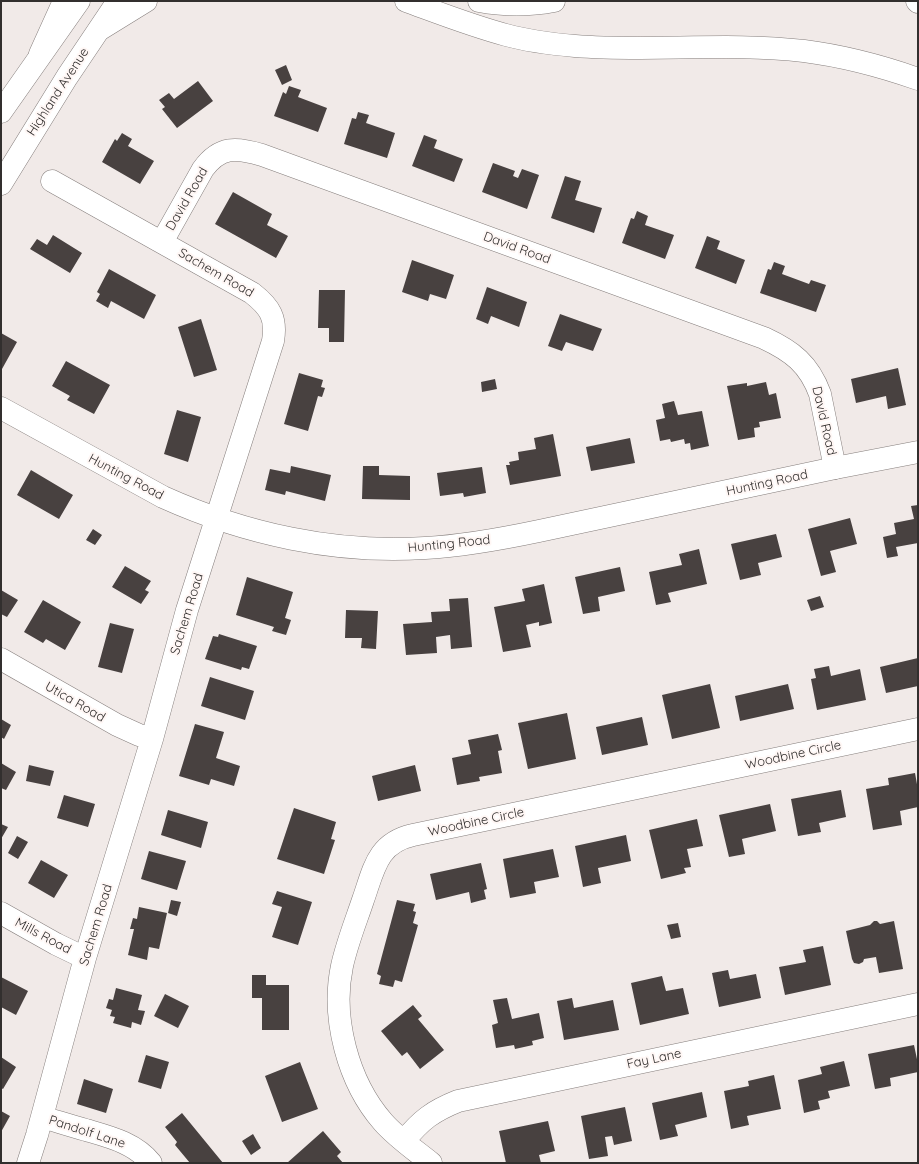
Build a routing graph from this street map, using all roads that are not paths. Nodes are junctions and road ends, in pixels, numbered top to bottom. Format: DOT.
graph roads {
  1 [pos="64,1"];
  2 [pos="78,1"];
  3 [pos="118,1"];
  4 [pos="146,1"];
  5 [pos="406,1"];
  6 [pos="479,1"];
  7 [pos="554,1"];
  8 [pos="99,30"];
  9 [pos="40,54"];
  10 [pos="918,80"];
  11 [pos="1,112"];
  12 [pos="52,181"];
  13 [pos="1,184"];
  14 [pos="162,242"];
  15 [pos="1,408"];
  16 [pos="918,452"];
  17 [pos="835,468"];
  18 [pos="217,519"];
  19 [pos="1,659"];
  20 [pos="918,729"];
  21 [pos="152,739"];
  22 [pos="1,913"];
  23 [pos="85,958"];
  24 [pos="918,1004"];
  25 [pos="42,1117"];
  26 [pos="404,1141"];
  27 [pos="28,1163"];
  28 [pos="151,1163"];
  29 [pos="431,1163"];
  1 -- 9 [label="main road"];
  2 -- 9 [label="main road"];
  3 -- 8 [label="main road, Highland Avenue"];
  4 -- 8 [label="main road"];
  5 -- 10 [label="main road"];
  6 -- 7 [label="main road"];
  8 -- 13 [label="main road, Highland Avenue"];
  9 -- 11 [label="main road"];
  12 -- 14 [label="main road, Sachem Road"];
  14 -- 17 [label="main road, David Road"];
  14 -- 18 [label="main road, Sachem Road"];
  15 -- 18 [label="main road, Hunting Road"];
  16 -- 17 [label="main road, Hunting Road"];
  17 -- 18 [label="main road, Hunting Road"];
  18 -- 21 [label="main road, Sachem Road"];
  19 -- 21 [label="main road, Utica Road"];
  20 -- 26 [label="main road, Woodbine Circle"];
  21 -- 23 [label="main road, Sachem Road"];
  22 -- 23 [label="main road, Mills Road"];
  23 -- 25 [label="main road, Sachem Road"];
  24 -- 26 [label="main road, Fay Lane"];
  25 -- 27 [label="main road, Sachem Road"];
  25 -- 28 [label="main road, Pandolf Lane"];
  26 -- 29 [label="main road, Woodbine Circle"];
}
